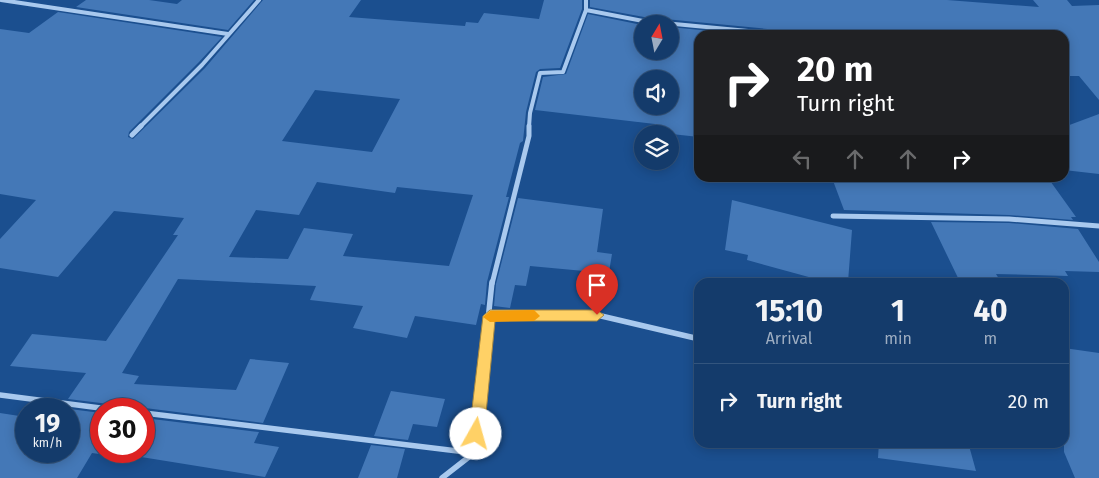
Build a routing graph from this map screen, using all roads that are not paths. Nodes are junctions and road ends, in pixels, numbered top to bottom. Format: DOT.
graph roads {
  1 [pos="2,0"];
  2 [pos="259,0"];
  3 [pos="586,0"];
  4 [pos="586,10"];
  5 [pos="737,30"];
  6 [pos="228,34"];
  7 [pos="132,135"];
  8 [pos="834,216"];
  9 [pos="1099,226"];
  10 [pos="490,316"];
  11 [pos="694,338"];
  12 [pos="0,395"];
  13 [pos="90,407"];
  14 [pos="155,414"];
  15 [pos="474,453"];
  16 [pos="442,478"];
  1 -- 6 [label="street"];
  2 -- 6 [label="street"];
  3 -- 4 [label="street"];
  4 -- 5 [label="street"];
  4 -- 10 [label="street"];
  6 -- 7 [label="street"];
  8 -- 9 [label="street"];
  10 -- 11 [label="street"];
  10 -- 15 [label="street"];
  12 -- 13 [label="street"];
  14 -- 15 [label="street"];
  15 -- 16 [label="street"];
}
